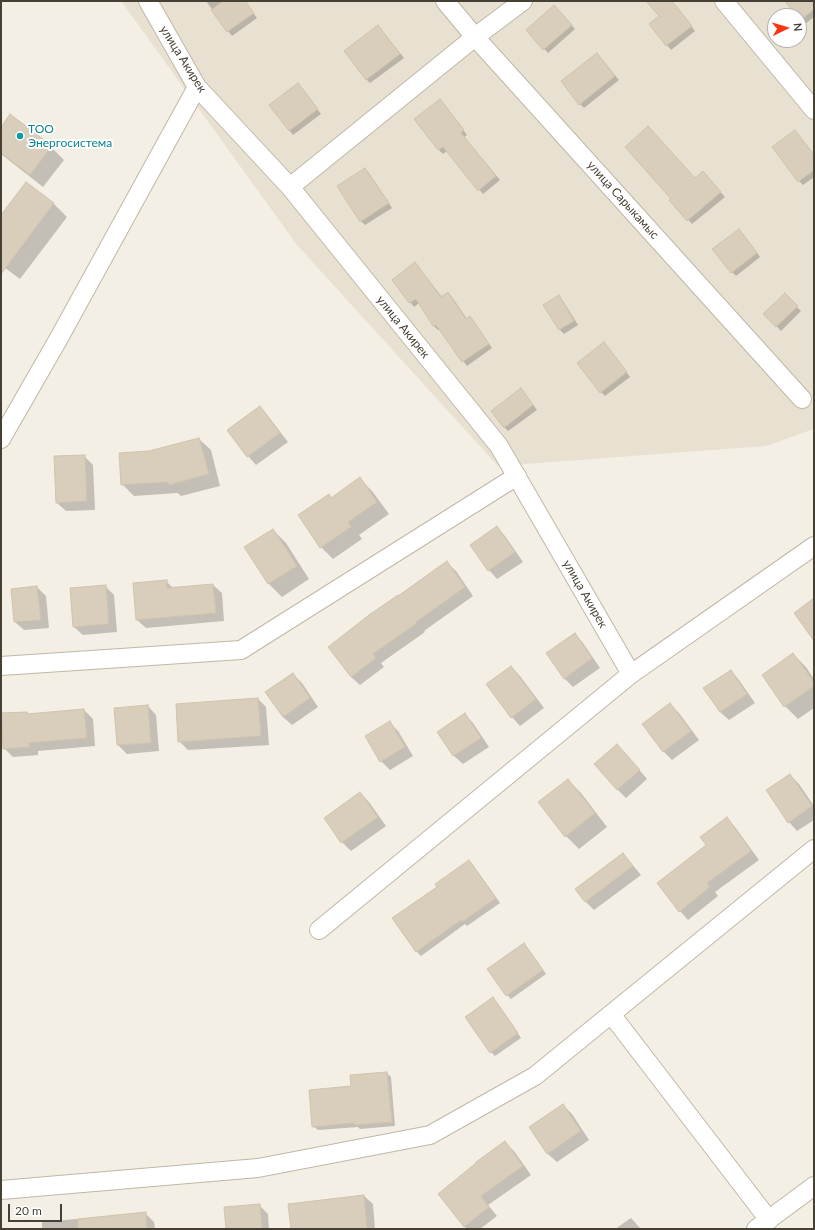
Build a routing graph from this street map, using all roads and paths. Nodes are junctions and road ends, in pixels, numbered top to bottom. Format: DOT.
graph roads {
  1 [pos="148,1"];
  2 [pos="444,1"];
  3 [pos="523,1"];
  4 [pos="724,1"];
  5 [pos="476,38"];
  6 [pos="197,87"];
  7 [pos="814,110"];
  8 [pos="290,187"];
  9 [pos="802,399"];
  10 [pos="1,439"];
  11 [pos="517,476"];
  12 [pos="814,546"];
  13 [pos="1,666"];
  14 [pos="630,674"];
  15 [pos="814,849"];
  16 [pos="319,930"];
  17 [pos="611,1014"];
  18 [pos="814,1186"];
  19 [pos="1,1190"];
  20 [pos="762,1224"];
  1 -- 6 [label="street, улица Акирек"];
  2 -- 5 [label="street, улица Сарыкамыс"];
  3 -- 5 [label="street"];
  4 -- 7 [label="street"];
  5 -- 8 [label="street"];
  5 -- 9 [label="street, улица Сарыкамыс"];
  6 -- 8 [label="street, улица Акирек"];
  6 -- 10 [label="street"];
  8 -- 11 [label="street, улица Акирек"];
  11 -- 13 [label="street"];
  11 -- 14 [label="street, улица Акирек"];
  12 -- 14 [label="street"];
  14 -- 16 [label="street"];
  15 -- 17 [label="street"];
  17 -- 19 [label="street"];
  17 -- 20 [label="street"];
  18 -- 20 [label="street"];
}
